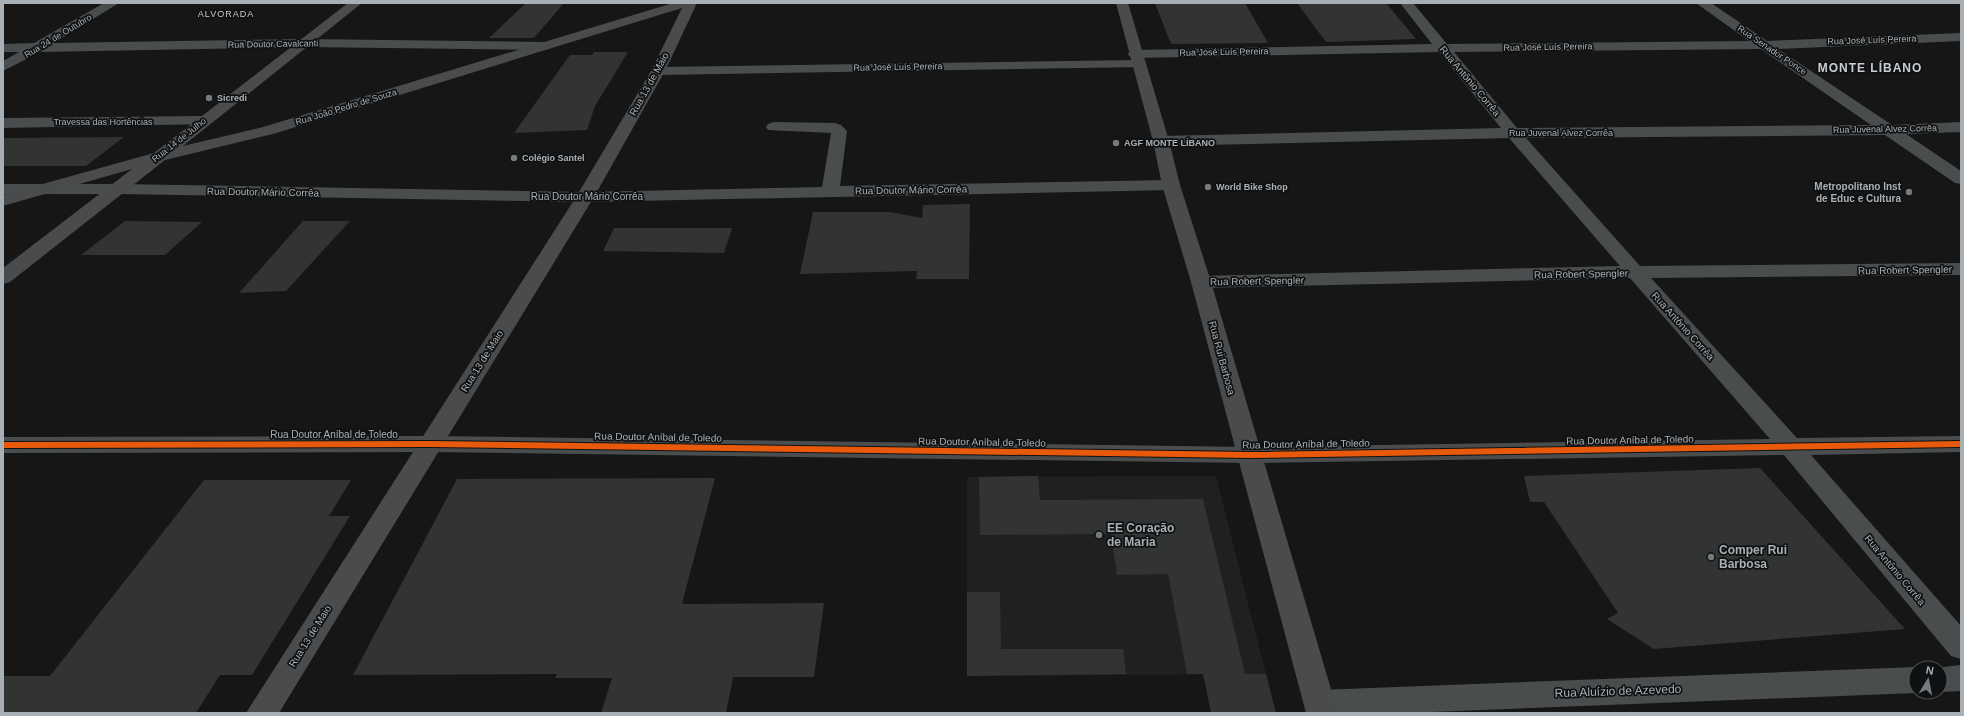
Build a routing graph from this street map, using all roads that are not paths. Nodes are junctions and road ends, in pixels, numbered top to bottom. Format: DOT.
graph roads {
  1 [pos="113,3"];
  2 [pos="356,3"];
  3 [pos="686,3"];
  4 [pos="691,3"];
  5 [pos="1122,3"];
  6 [pos="1406,3"];
  7 [pos="1702,3"];
  8 [pos="1961,37"];
  9 [pos="305,43"];
  10 [pos="1763,45"];
  11 [pos="543,46"];
  12 [pos="3,48"];
  13 [pos="38,48"];
  14 [pos="1442,48"];
  15 [pos="1136,59"];
  16 [pos="3,67"];
  17 [pos="658,71"];
  18 [pos="203,121"];
  19 [pos="3,123"];
  20 [pos="774,127"];
  21 [pos="1961,127"];
  22 [pos="1889,130"];
  23 [pos="1513,133"];
  24 [pos="1161,141"];
  25 [pos="156,157"];
  26 [pos="1961,179"];
  27 [pos="1171,185"];
  28 [pos="3,189"];
  29 [pos="44,189"];
  30 [pos="118,189"];
  31 [pos="830,192"];
  32 [pos="585,197"];
  33 [pos="3,201"];
  34 [pos="1961,269"];
  35 [pos="1634,272"];
  36 [pos="3,278"];
  37 [pos="1201,282"];
  38 [pos="429,444"];
  39 [pos="1961,444"];
  40 [pos="3,445"];
  41 [pos="1792,448"];
  42 [pos="1250,455"];
  43 [pos="1961,648"];
  44 [pos="1961,678"];
  45 [pos="1948,679"];
  46 [pos="1908,680"];
  47 [pos="1320,708"];
  48 [pos="262,713"];
  1 -- 13 [label="street, Rua 24 de Outubro"];
  2 -- 9 [label="main road, Rua 14 de Julho"];
  3 -- 11 [label="main road, Rua João Pedro de Souza"];
  4 -- 17 [label="main road, Rua 13 de Maio"];
  5 -- 15 [label="main road, Rua Rui Barbosa"];
  6 -- 14 [label="street, Rua Antônio Corrêa"];
  7 -- 10 [label="street, Rua Senador Ponce"];
  8 -- 10 [label="street, Rua José Luís Pereira"];
  9 -- 11 [label="street, Rua Doutor Cavalcanti"];
  9 -- 13 [label="street, Rua Doutor Cavalcanti"];
  9 -- 18 [label="main road, Rua 14 de Julho"];
  10 -- 14 [label="street, Rua José Luís Pereira"];
  10 -- 22 [label="street, Rua Senador Ponce"];
  11 -- 25 [label="main road, Rua João Pedro de Souza"];
  12 -- 13 [label="street, Rua Doutor Cavalcanti"];
  13 -- 16 [label="street, Rua 24 de Outubro"];
  14 -- 15 [label="street, Rua José Luís Pereira"];
  14 -- 23 [label="street, Rua Antônio Corrêa"];
  15 -- 17 [label="street, Rua José Luís Pereira"];
  15 -- 24 [label="main road, Rua Rui Barbosa"];
  17 -- 32 [label="main road, Rua 13 de Maio"];
  18 -- 19 [label="street, Travessa das Hortências"];
  18 -- 25 [label="main road, Rua 14 de Julho"];
  20 -- 31 [label="street"];
  21 -- 22 [label="street, Rua Juvenal Alvez Corrêa"];
  22 -- 23 [label="street, Rua Juvenal Alvez Corrêa"];
  22 -- 26 [label="street, Rua Senador Ponce"];
  23 -- 24 [label="street, Rua Juvenal Alvez Corrêa"];
  23 -- 35 [label="street, Rua Antônio Corrêa"];
  24 -- 27 [label="main road, Rua Rui Barbosa"];
  25 -- 29 [label="main road, Rua João Pedro de Souza"];
  25 -- 30 [label="main road, Rua 14 de Julho"];
  27 -- 31 [label="street, Rua Doutor Mário Corrêa"];
  27 -- 37 [label="main road, Rua Rui Barbosa"];
  28 -- 29 [label="street, Rua Doutor Mário Corrêa"];
  29 -- 30 [label="street, Rua Doutor Mário Corrêa"];
  29 -- 33 [label="main road, Rua João Pedro de Souza"];
  30 -- 32 [label="street, Rua Doutor Mário Corrêa"];
  30 -- 36 [label="main road, Rua 14 de Julho"];
  31 -- 32 [label="street, Rua Doutor Mário Corrêa"];
  32 -- 38 [label="main road, Rua 13 de Maio"];
  34 -- 35 [label="street, Rua Robert Spengler"];
  35 -- 37 [label="street, Rua Robert Spengler"];
  35 -- 41 [label="street, Rua Antônio Corrêa"];
  37 -- 42 [label="main road, Rua Rui Barbosa"];
  38 -- 40 [label="street, Rua Doutor Aníbal de Toledo"];
  38 -- 42 [label="street, Rua Doutor Aníbal de Toledo"];
  38 -- 48 [label="main road, Rua 13 de Maio"];
  39 -- 41 [label="street, Rua Doutor Aníbal de Toledo"];
  41 -- 42 [label="street, Rua Doutor Aníbal de Toledo"];
  41 -- 43 [label="street, Rua Antônio Corrêa"];
  42 -- 47 [label="main road, Rua Rui Barbosa"];
  44 -- 45 [label="street"];
  46 -- 47 [label="street, Rua Aluízio de Azevedo"];
}
